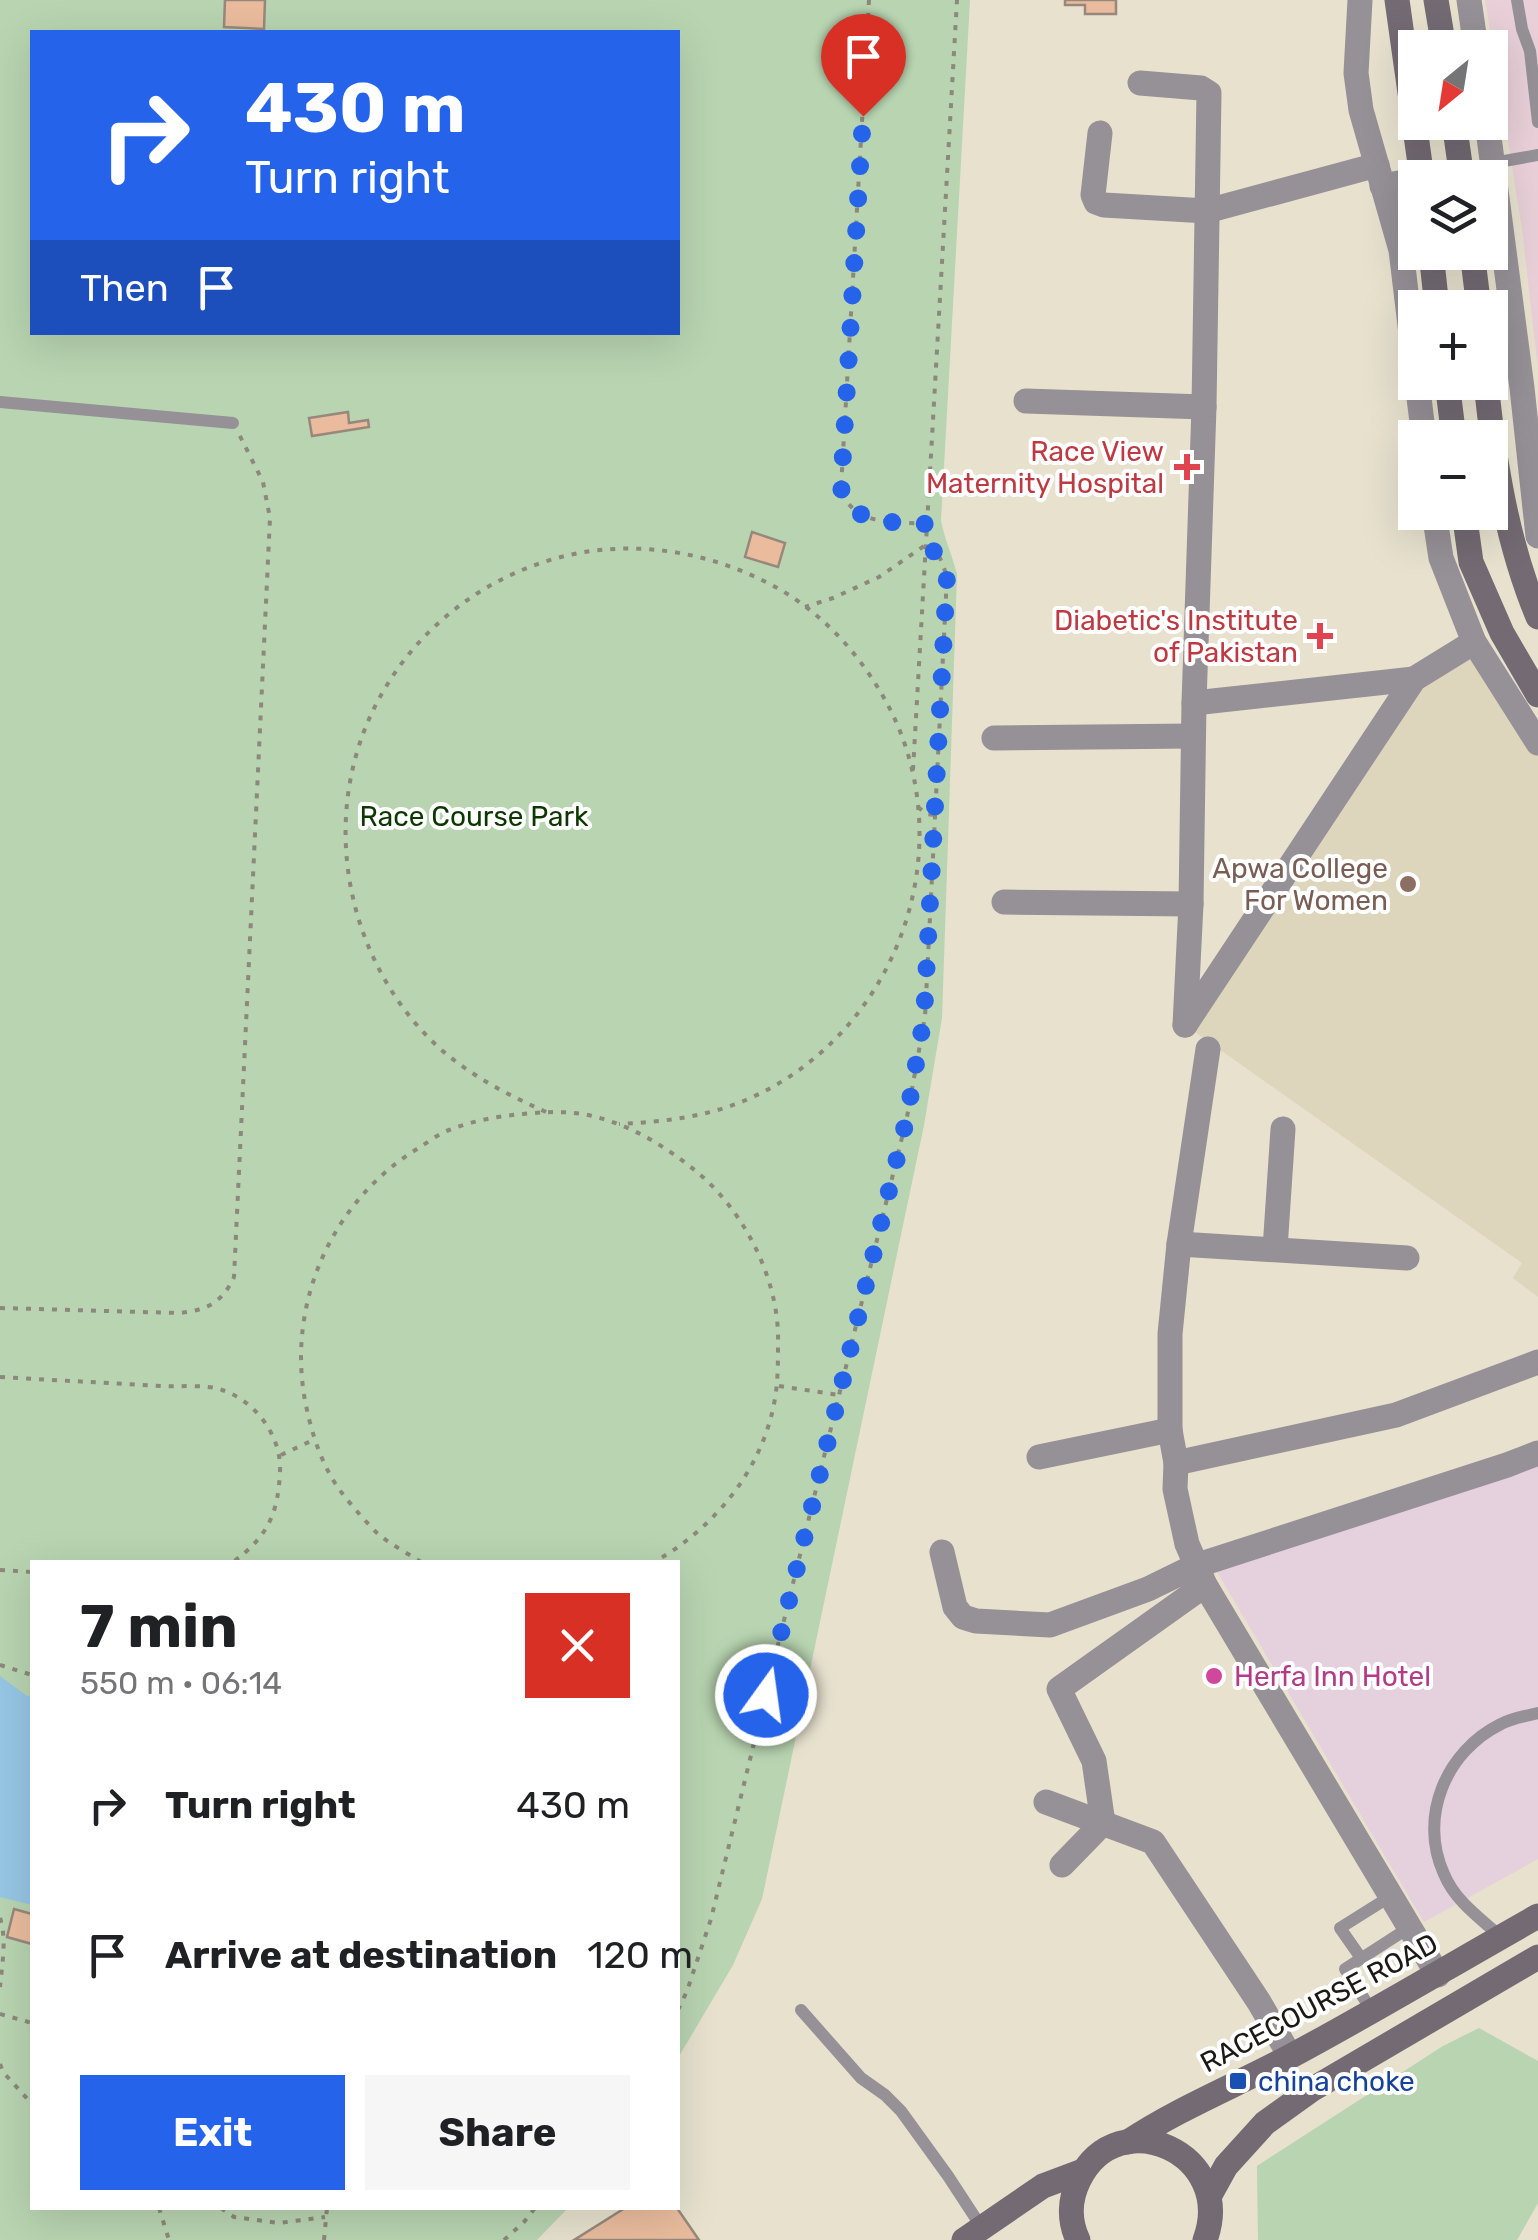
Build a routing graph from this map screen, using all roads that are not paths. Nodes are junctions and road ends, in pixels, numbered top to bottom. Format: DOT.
graph roads {
  1 [pos="1360,0"];
  2 [pos="1397,0"];
  3 [pos="1436,0"];
  4 [pos="1469,0"];
  5 [pos="1517,0"];
  6 [pos="1441,30"];
  7 [pos="1473,30"];
  8 [pos="1534,50"];
  9 [pos="1140,83"];
  10 [pos="1538,122"];
  11 [pos="1100,133"];
  12 [pos="1538,155"];
  13 [pos="1416,160"];
  14 [pos="1508,161"];
  15 [pos="1379,175"];
  16 [pos="1398,177"];
  17 [pos="1206,212"];
  18 [pos="1508,254"];
  19 [pos="1406,290"];
  20 [pos="1530,386"];
  21 [pos="1488,400"];
  22 [pos="1026,401"];
  23 [pos="0,402"];
  24 [pos="1204,407"];
  25 [pos="233,423"];
  26 [pos="1437,530"];
  27 [pos="1467,530"];
  28 [pos="1538,536"];
  29 [pos="1538,617"];
  30 [pos="1474,642"];
  31 [pos="1414,679"];
  32 [pos="1538,696"];
  33 [pos="1194,703"];
  34 [pos="1193,736"];
  35 [pos="994,738"];
  36 [pos="1538,743"];
  37 [pos="1004,902"];
  38 [pos="1190,904"];
  39 [pos="1208,1049"];
  40 [pos="1282,1129"];
  41 [pos="1179,1244"];
  42 [pos="1275,1249"];
  43 [pos="1406,1258"];
  44 [pos="1538,1362"];
  45 [pos="1170,1430"];
  46 [pos="1538,1452"];
  47 [pos="1039,1457"];
  48 [pos="1176,1463"];
  49 [pos="942,1552"];
  50 [pos="1200,1575"];
  51 [pos="1538,1713"];
  52 [pos="1046,1802"];
  53 [pos="1103,1823"];
  54 [pos="1062,1865"];
  55 [pos="1391,1896"];
  56 [pos="1538,1916"];
  57 [pos="1410,1927"];
  58 [pos="1501,1937"];
  59 [pos="1361,1958"];
  60 [pos="1537,1960"];
  61 [pos="1438,1974"];
  62 [pos="800,2010"];
  63 [pos="1372,2011"];
  64 [pos="1290,2056"];
  65 [pos="1128,2142"];
  66 [pos="1083,2172"];
  67 [pos="1210,2195"];
  68 [pos="973,2234"];
  69 [pos="1206,2239"];
  70 [pos="1078,2240"];
  1 -- 15 [label="street"];
  2 -- 13 [label="main road"];
  3 -- 6 [label="main road"];
  4 -- 7 [label="street"];
  5 -- 8 [label="lane"];
  8 -- 10 [label="lane"];
  9 -- 17 [label="street"];
  11 -- 17 [label="street"];
  12 -- 14 [label="lane"];
  15 -- 16 [label="street"];
  15 -- 17 [label="street"];
  15 -- 19 [label="street"];
  17 -- 24 [label="street"];
  18 -- 20 [label="street"];
  20 -- 28 [label="street"];
  21 -- 29 [label="main road"];
  22 -- 24 [label="street"];
  23 -- 25 [label="lane"];
  24 -- 33 [label="street"];
  26 -- 30 [label="street"];
  27 -- 32 [label="main road"];
  30 -- 31 [label="street"];
  30 -- 36 [label="street"];
  31 -- 33 [label="street"];
  31 -- 38 [label="street"];
  33 -- 34 [label="street"];
  34 -- 35 [label="street"];
  34 -- 38 [label="street"];
  37 -- 38 [label="street"];
  39 -- 41 [label="street"];
  40 -- 42 [label="street"];
  41 -- 42 [label="street"];
  41 -- 45 [label="street"];
  42 -- 43 [label="street"];
  44 -- 48 [label="street"];
  45 -- 47 [label="street"];
  45 -- 48 [label="street"];
  46 -- 50 [label="street"];
  48 -- 50 [label="street"];
  49 -- 50 [label="street"];
  50 -- 53 [label="street"];
  50 -- 55 [label="street"];
  51 -- 58 [label="lane"];
  52 -- 53 [label="street"];
  53 -- 54 [label="street"];
  53 -- 64 [label="street"];
  55 -- 57 [label="street"];
  55 -- 59 [label="lane"];
  56 -- 58 [label="main road, RACECOURSE ROAD"];
  57 -- 59 [label="lane"];
  57 -- 61 [label="street"];
  58 -- 61 [label="main road, RACECOURSE ROAD"];
  59 -- 63 [label="lane"];
  60 -- 67 [label="main road"];
  61 -- 63 [label="main road, RACECOURSE ROAD"];
  62 -- 68 [label="lane"];
  63 -- 64 [label="main road, RACECOURSE ROAD"];
  64 -- 65 [label="main road, RACECOURSE ROAD"];
  65 -- 66 [label="main road, RACECOURSE ROAD"];
  65 -- 67 [label="main road"];
  66 -- 68 [label="main road"];
  66 -- 70 [label="main road"];
  67 -- 69 [label="main road"];
}
